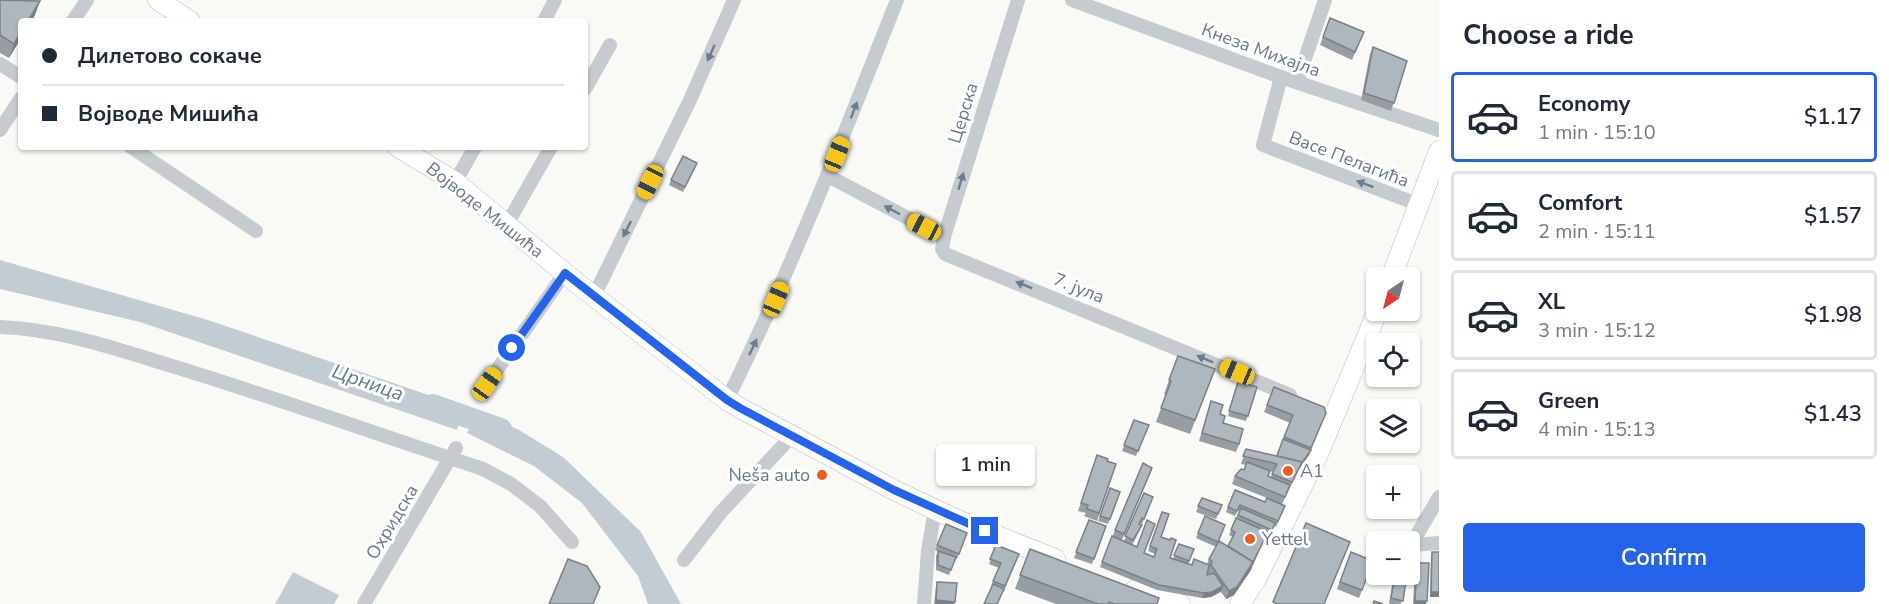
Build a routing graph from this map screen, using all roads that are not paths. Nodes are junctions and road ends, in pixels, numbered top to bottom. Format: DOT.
graph roads {
  1 [pos="87,0"];
  2 [pos="158,0"];
  3 [pos="555,0"];
  4 [pos="734,0"];
  5 [pos="897,0"];
  6 [pos="1018,0"];
  7 [pos="1072,0"];
  8 [pos="1325,0"];
  9 [pos="75,18"];
  10 [pos="185,18"];
  11 [pos="546,18"];
  12 [pos="610,45"];
  13 [pos="0,64"];
  14 [pos="18,75"];
  15 [pos="1281,77"];
  16 [pos="1297,82"];
  17 [pos="588,84"];
  18 [pos="18,103"];
  19 [pos="0,130"];
  20 [pos="1439,130"];
  21 [pos="135,150"];
  22 [pos="403,150"];
  23 [pos="473,150"];
  24 [pos="550,150"];
  25 [pos="1439,151"];
  26 [pos="828,176"];
  27 [pos="455,183"];
  28 [pos="1420,205"];
  29 [pos="507,224"];
  30 [pos="256,231"];
  31 [pos="944,237"];
  32 [pos="1395,267"];
  33 [pos="565,273"];
  34 [pos="594,296"];
  35 [pos="1373,321"];
  36 [pos="0,327"];
  37 [pos="487,384"];
  38 [pos="727,400"];
  39 [pos="1304,401"];
  40 [pos="791,436"];
  41 [pos="453,453"];
  42 [pos="1439,497"];
  43 [pos="935,510"];
  44 [pos="572,542"];
  45 [pos="1439,543"];
  46 [pos="684,560"];
  47 [pos="1074,567"];
  48 [pos="1121,585"];
  49 [pos="1171,603"];
  50 [pos="364,604"];
  51 [pos="924,604"];
  52 [pos="1240,604"];
  1 -- 9 [label="street"];
  2 -- 10 [label="main road"];
  3 -- 11 [label="street"];
  4 -- 34 [label="street, one-way"];
  26 -- 5 [label="street, one-way"];
  31 -- 6 [label="street, Церска, one-way"];
  7 -- 15 [label="street, Кнеза Михајла"];
  8 -- 16 [label="street"];
  12 -- 17 [label="street"];
  13 -- 14 [label="street"];
  15 -- 16 [label="street, Кнеза Михајла"];
  28 -- 15 [label="street, Васе Пелагића, one-way"];
  16 -- 20 [label="street, Кнеза Михајла"];
  18 -- 19 [label="street"];
  21 -- 30 [label="street"];
  22 -- 27 [label="main road, Војводе Мишића"];
  23 -- 27 [label="street"];
  24 -- 29 [label="street"];
  25 -- 28 [label="main road"];
  31 -- 26 [label="street, one-way"];
  38 -- 26 [label="street, one-way"];
  27 -- 29 [label="main road, Војводе Мишића"];
  28 -- 32 [label="main road"];
  29 -- 33 [label="main road, Војводе Мишића"];
  39 -- 31 [label="street, 7. јула, one-way"];
  33 -- 34 [label="main road, Војводе Мишића"];
  33 -- 37 [label="street"];
  34 -- 38 [label="main road, Војводе Мишића"];
  35 -- 52 [label="main road"];
  36 -- 41 [label="street"];
  38 -- 40 [label="main road, Војводе Мишића"];
  40 -- 43 [label="main road, Војводе Мишића"];
  40 -- 46 [label="street"];
  41 -- 44 [label="street"];
  41 -- 50 [label="street, Охридска"];
  42 -- 45 [label="street"];
  43 -- 47 [label="main road, Војводе Мишића"];
  43 -- 51 [label="street"];
  48 -- 49 [label="main road"];
}
